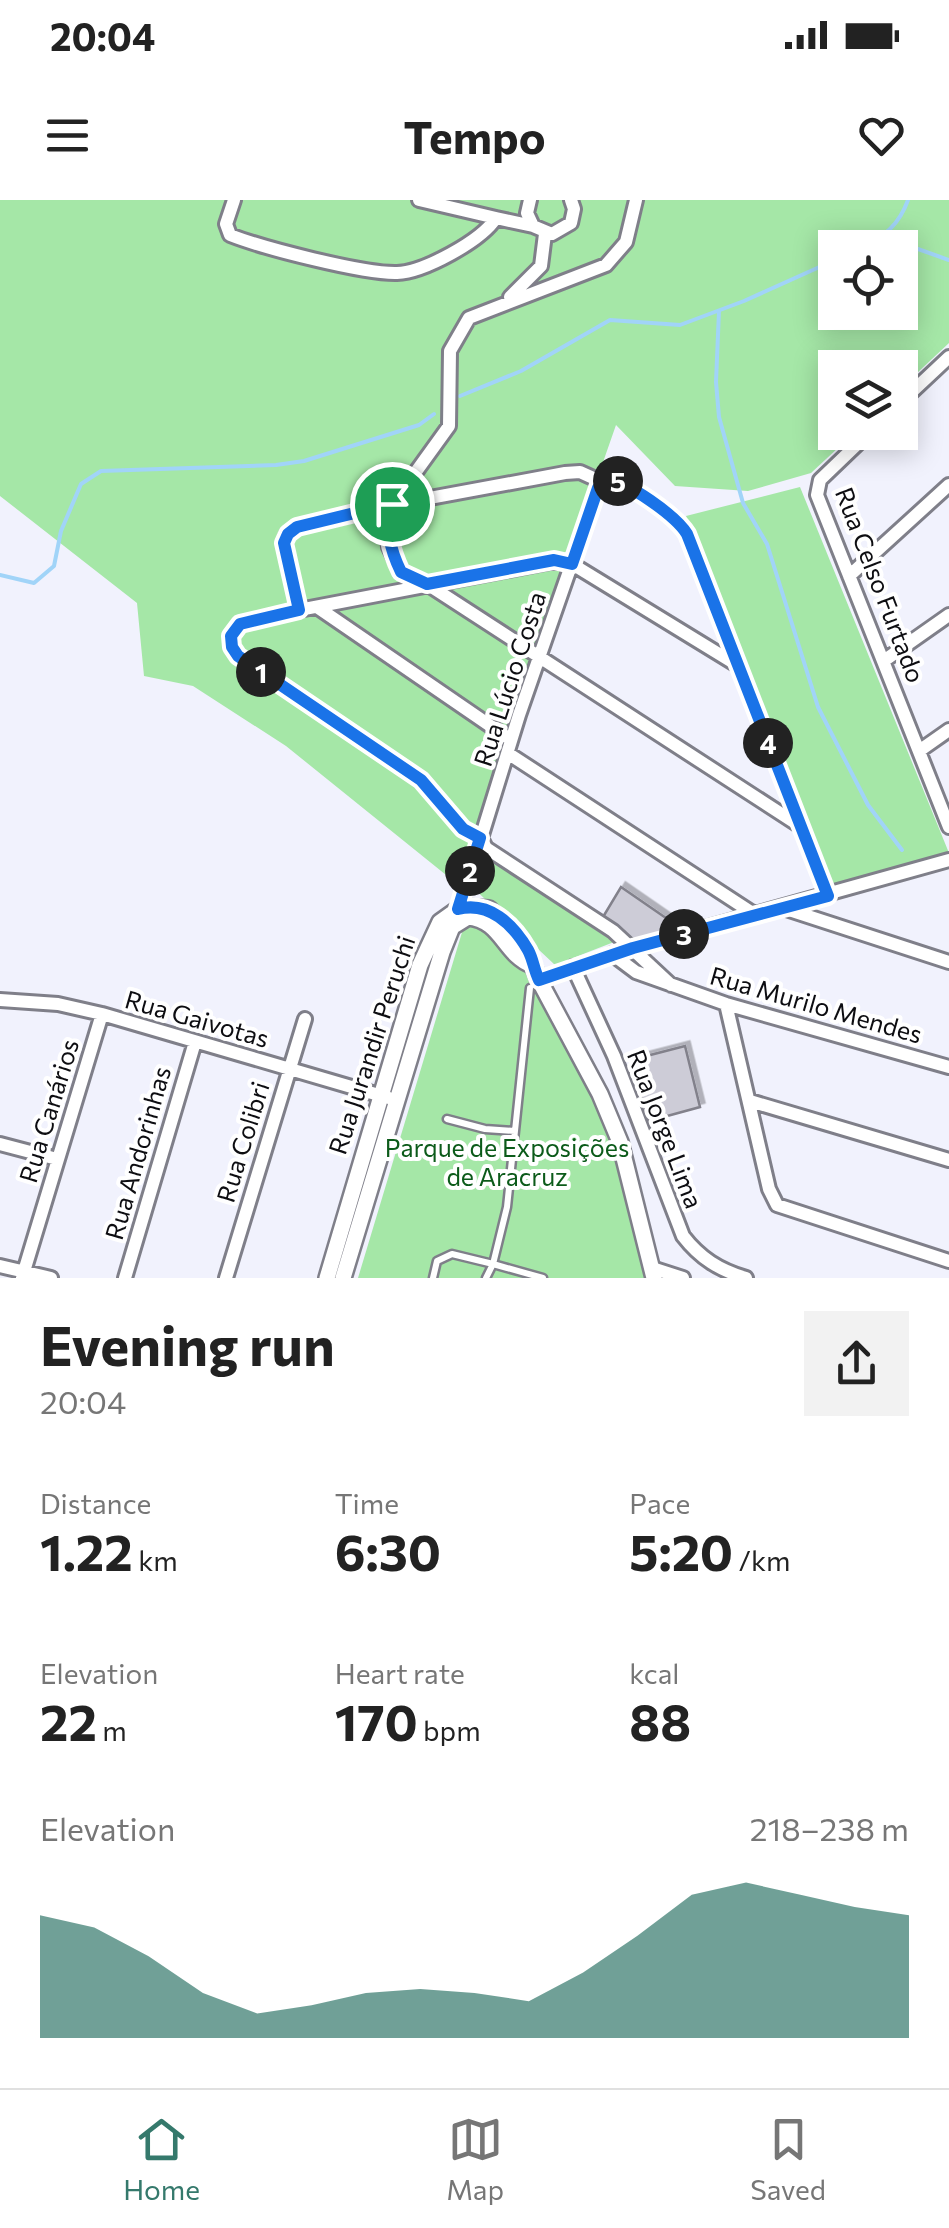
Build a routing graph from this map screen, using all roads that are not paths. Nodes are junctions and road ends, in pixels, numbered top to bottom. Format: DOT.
graph roads {
  1 [pos="234,200"];
  2 [pos="419,200"];
  3 [pos="530,200"];
  4 [pos="572,200"];
  5 [pos="636,200"];
  6 [pos="496,218"];
  7 [pos="539,230"];
  8 [pos="505,302"];
  9 [pos="949,357"];
  10 [pos="918,387"];
  11 [pos="851,450"];
  12 [pos="602,482"];
  13 [pos="949,485"];
  14 [pos="392,504"];
  15 [pos="572,564"];
  16 [pos="849,576"];
  17 [pos="427,584"];
  18 [pos="317,606"];
  19 [pos="299,610"];
  20 [pos="949,615"];
  21 [pos="540,659"];
  22 [pos="885,660"];
  23 [pos="737,665"];
  24 [pos="949,730"];
  25 [pos="510,747"];
  26 [pos="918,751"];
  27 [pos="949,827"];
  28 [pos="802,828"];
  29 [pos="480,838"];
  30 [pos="949,860"];
  31 [pos="828,896"];
  32 [pos="780,908"];
  33 [pos="754,914"];
  34 [pos="515,943"];
  35 [pos="633,948"];
  36 [pos="612,954"];
  37 [pos="949,962"];
  38 [pos="573,967"];
  39 [pos="534,978"];
  40 [pos="671,984"];
  41 [pos="0,1000"];
  42 [pos="726,1004"];
  43 [pos="102,1014"];
  44 [pos="305,1019"];
  45 [pos="195,1042"];
  46 [pos="949,1067"];
  47 [pos="289,1069"];
  48 [pos="379,1095"];
  49 [pos="397,1100"];
  50 [pos="750,1101"];
  51 [pos="447,1119"];
  52 [pos="515,1131"];
  53 [pos="0,1144"];
  54 [pos="56,1160"];
  55 [pos="949,1160"];
  56 [pos="949,1261"];
  57 [pos="493,1264"];
  58 [pos="0,1266"];
  59 [pos="653,1273"];
  60 [pos="24,1274"];
  61 [pos="51,1278"];
  62 [pos="125,1278"];
  63 [pos="226,1278"];
  64 [pos="326,1278"];
  65 [pos="342,1278"];
  66 [pos="434,1278"];
  67 [pos="486,1278"];
  68 [pos="542,1278"];
  69 [pos="683,1278"];
  70 [pos="746,1278"];
  1 -- 6 [label="street"];
  2 -- 6 [label="street"];
  3 -- 7 [label="street"];
  4 -- 7 [label="street"];
  5 -- 8 [label="street"];
  6 -- 7 [label="street"];
  7 -- 8 [label="street"];
  8 -- 14 [label="street"];
  9 -- 10 [label="street"];
  11 -- 16 [label="street, Rua Celso Furtado"];
  12 -- 14 [label="street"];
  12 -- 15 [label="street, Rua Lúcio Costa"];
  12 -- 23 [label="street"];
  13 -- 16 [label="street"];
  14 -- 17 [label="street"];
  14 -- 19 [label="street"];
  15 -- 17 [label="street"];
  15 -- 21 [label="street, Rua Lúcio Costa"];
  15 -- 23 [label="street"];
  16 -- 22 [label="street, Rua Celso Furtado"];
  17 -- 18 [label="street"];
  17 -- 21 [label="street"];
  18 -- 19 [label="street"];
  18 -- 25 [label="street"];
  19 -- 29 [label="street"];
  20 -- 22 [label="street"];
  21 -- 25 [label="street, Rua Lúcio Costa"];
  21 -- 28 [label="street"];
  22 -- 26 [label="street, Rua Celso Furtado"];
  23 -- 28 [label="street"];
  24 -- 26 [label="street"];
  25 -- 29 [label="street, Rua Lúcio Costa"];
  25 -- 33 [label="street"];
  26 -- 27 [label="street, Rua Celso Furtado"];
  28 -- 31 [label="street"];
  29 -- 35 [label="street"];
  30 -- 31 [label="street"];
  31 -- 32 [label="street"];
  32 -- 33 [label="street"];
  32 -- 37 [label="street"];
  33 -- 35 [label="street"];
  34 -- 39 [label="street"];
  34 -- 48 [label="street, Rua Jurandir Peruchi"];
  34 -- 49 [label="street, Rua Jurandir Peruchi"];
  35 -- 36 [label="street"];
  35 -- 40 [label="street, Rua Murilo Mendes"];
  36 -- 38 [label="street"];
  36 -- 40 [label="street, Rua Murilo Mendes"];
  38 -- 39 [label="street"];
  38 -- 70 [label="street, Rua Jorge Lima"];
  39 -- 52 [label="lane"];
  39 -- 59 [label="street"];
  40 -- 42 [label="street, Rua Murilo Mendes"];
  41 -- 43 [label="street, Rua Gaivotas"];
  42 -- 46 [label="street, Rua Murilo Mendes"];
  42 -- 50 [label="street"];
  43 -- 45 [label="street, Rua Gaivotas"];
  43 -- 54 [label="street, Rua Canários"];
  44 -- 47 [label="street, Rua Colibri"];
  45 -- 47 [label="street, Rua Gaivotas"];
  45 -- 62 [label="street, Rua Andorinhas"];
  47 -- 48 [label="street, Rua Gaivotas"];
  47 -- 63 [label="street, Rua Colibri"];
  48 -- 49 [label="street, Rua Gaivotas"];
  48 -- 64 [label="street, Rua Jurandir Peruchi"];
  49 -- 65 [label="street, Rua Jurandir Peruchi"];
  50 -- 55 [label="street"];
  50 -- 56 [label="street"];
  51 -- 52 [label="lane"];
  52 -- 57 [label="lane"];
  53 -- 54 [label="street"];
  54 -- 60 [label="street, Rua Canários"];
  57 -- 66 [label="lane"];
  57 -- 67 [label="lane"];
  57 -- 68 [label="lane"];
  58 -- 60 [label="street"];
  59 -- 69 [label="street"];
  60 -- 61 [label="street"];
}
